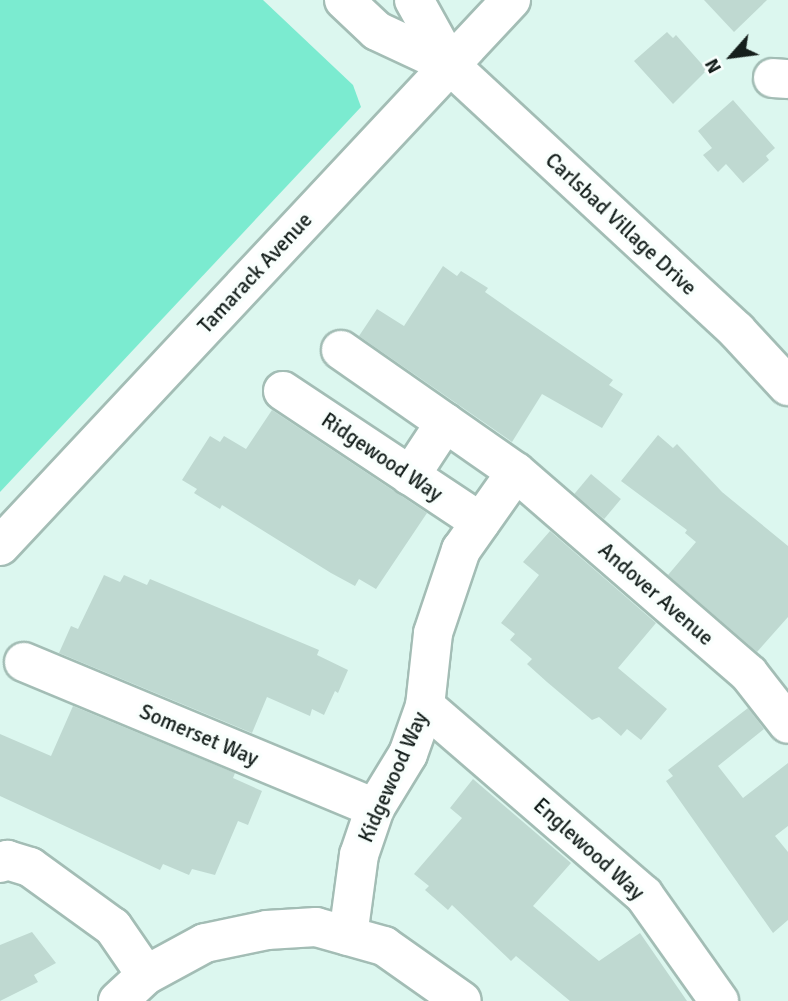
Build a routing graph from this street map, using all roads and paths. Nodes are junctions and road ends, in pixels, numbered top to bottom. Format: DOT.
graph roads {
  1 [pos="344,0"];
  2 [pos="414,0"];
  3 [pos="511,0"];
  4 [pos="450,65"];
  5 [pos="341,350"];
  6 [pos="788,386"];
  7 [pos="283,391"];
  8 [pos="445,423"];
  9 [pos="516,472"];
  10 [pos="410,476"];
  11 [pos="480,522"];
  12 [pos="0,546"];
  13 [pos="24,662"];
  14 [pos="425,706"];
  15 [pos="788,724"];
  16 [pos="375,808"];
  17 [pos="0,863"];
  18 [pos="348,936"];
  19 [pos="146,975"];
  20 [pos="117,1001"];
  21 [pos="462,1001"];
  22 [pos="719,1001"];
  1 -- 4 [label="street, Carlsbad Village Drive"];
  2 -- 4 [label="street, Carlsbad Village Drive"];
  3 -- 4 [label="street, Tamarack Avenue"];
  4 -- 6 [label="street, Carlsbad Village Drive"];
  4 -- 12 [label="street, Tamarack Avenue"];
  5 -- 8 [label="street"];
  7 -- 10 [label="street, Ridgewood Way"];
  8 -- 9 [label="street"];
  8 -- 10 [label="street"];
  9 -- 11 [label="street, Kidgewood Way"];
  9 -- 15 [label="street, Andover Avenue"];
  10 -- 11 [label="street, Ridgewood Way"];
  11 -- 14 [label="street, Kidgewood Way"];
  13 -- 16 [label="street, Somerset Way"];
  14 -- 16 [label="street, Kidgewood Way"];
  14 -- 22 [label="street, Englewood Way"];
  16 -- 18 [label="street, Kidgewood Way"];
  17 -- 19 [label="street"];
  18 -- 19 [label="street"];
  18 -- 21 [label="street"];
  19 -- 20 [label="street"];
}
